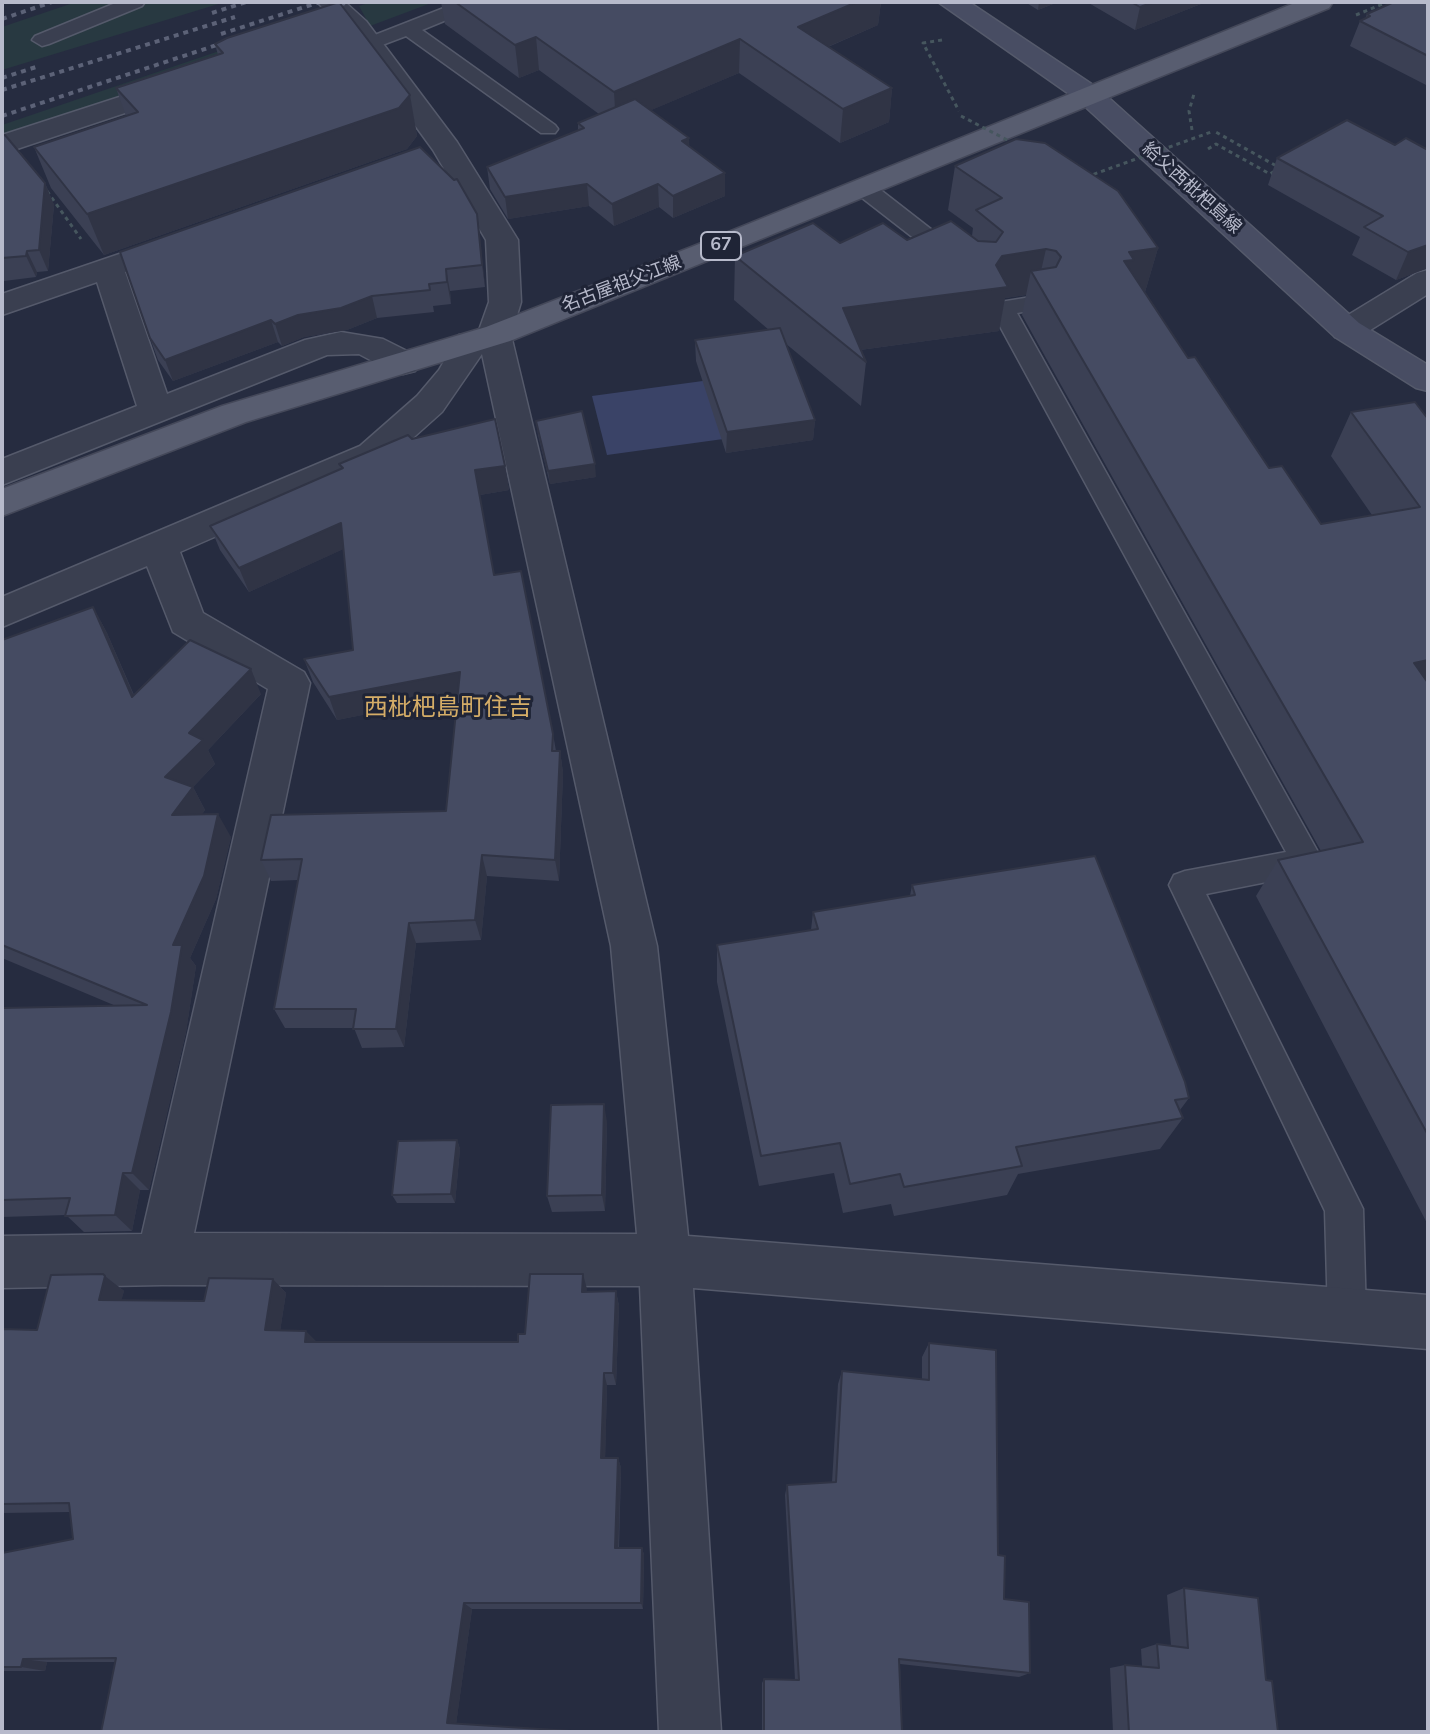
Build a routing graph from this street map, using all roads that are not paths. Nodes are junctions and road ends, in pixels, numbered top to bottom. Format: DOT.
graph roads {
  1 [pos="135,2"];
  2 [pos="330,2"];
  3 [pos="951,2"];
  4 [pos="454,10"];
  5 [pos="1332,11"];
  6 [pos="407,28"];
  7 [pos="363,36"];
  8 [pos="327,37"];
  9 [pos="42,40"];
  10 [pos="210,76"];
  11 [pos="1089,95"];
  12 [pos="548,129"];
  13 [pos="7,143"];
  14 [pos="865,189"];
  15 [pos="212,231"];
  16 [pos="106,269"];
  17 [pos="969,269"];
  18 [pos="1428,280"];
  19 [pos="1037,303"];
  20 [pos="2,305"];
  21 [pos="1347,330"];
  22 [pos="482,339"];
  23 [pos="403,363"];
  24 [pos="1428,380"];
  25 [pos="156,412"];
  26 [pos="2,473"];
  27 [pos="2,503"];
  28 [pos="159,546"];
  29 [pos="2,613"];
  30 [pos="162,1259"];
  31 [pos="665,1260"];
  32 [pos="2,1262"];
  33 [pos="1347,1316"];
  34 [pos="1428,1322"];
  35 [pos="690,1732"];
  1 -- 9 [label="lane"];
  2 -- 7 [label="street"];
  3 -- 11 [label="main road, 給父西枇杷島線"];
  4 -- 6 [label="lane"];
  5 -- 11 [label="main road, 名古屋祖父江線 / 67"];
  6 -- 7 [label="lane"];
  6 -- 12 [label="lane"];
  7 -- 8 [label="street"];
  7 -- 22 [label="street"];
  10 -- 13 [label="street"];
  11 -- 14 [label="main road, 名古屋祖父江線 / 67"];
  11 -- 21 [label="main road, 給父西枇杷島線"];
  14 -- 17 [label="lane"];
  14 -- 22 [label="main road, 名古屋祖父江線 / 67"];
  15 -- 16 [label="street"];
  16 -- 20 [label="street"];
  16 -- 25 [label="street"];
  18 -- 21 [label="street"];
  19 -- 33 [label="lane"];
  21 -- 24 [label="main road, 給父西枇杷島線"];
  22 -- 23 [label="main road, 名古屋祖父江線 / 67"];
  22 -- 28 [label="street"];
  22 -- 31 [label="street"];
  23 -- 25 [label="street"];
  23 -- 27 [label="main road, 名古屋祖父江線 / 67"];
  25 -- 26 [label="street"];
  28 -- 29 [label="street"];
  28 -- 30 [label="street"];
  30 -- 31 [label="street"];
  30 -- 32 [label="street"];
  31 -- 33 [label="street"];
  31 -- 35 [label="street"];
  33 -- 34 [label="street"];
}
